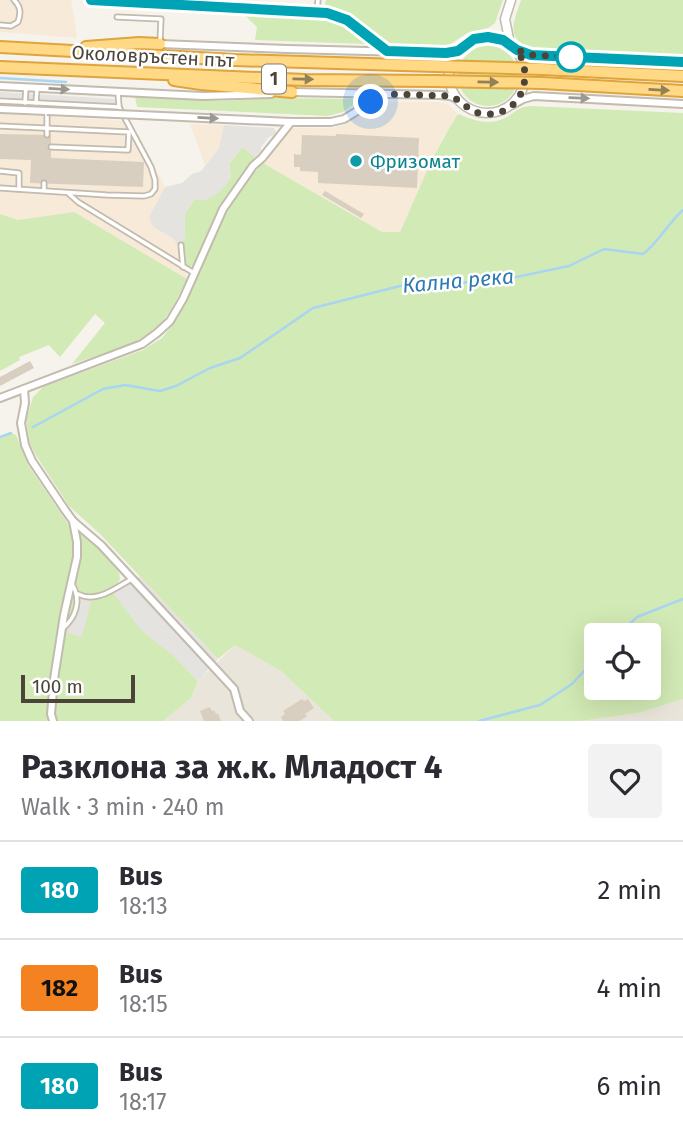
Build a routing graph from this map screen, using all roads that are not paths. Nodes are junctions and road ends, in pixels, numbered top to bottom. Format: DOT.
graph roads {
  1 [pos="14,0"];
  2 [pos="92,0"];
  3 [pos="318,0"];
  4 [pos="511,0"];
  5 [pos="317,12"];
  6 [pos="117,17"];
  7 [pos="505,19"];
  8 [pos="0,24"];
  9 [pos="488,37"];
  10 [pos="160,44"];
  11 [pos="0,47"];
  12 [pos="513,47"];
  13 [pos="42,50"];
  14 [pos="387,51"];
  15 [pos="458,51"];
  16 [pos="683,62"];
  17 [pos="0,67"];
  18 [pos="113,71"];
  19 [pos="683,76"];
  20 [pos="0,86"];
  21 [pos="26,87"];
  22 [pos="37,88"];
  23 [pos="118,92"];
  24 [pos="292,92"];
  25 [pos="683,92"];
  26 [pos="388,94"];
  27 [pos="457,99"];
  28 [pos="0,101"];
  29 [pos="25,103"];
  30 [pos="36,103"];
  31 [pos="512,104"];
  32 [pos="683,104"];
  33 [pos="119,107"];
  34 [pos="0,109"];
  35 [pos="47,111"];
  36 [pos="291,122"];
  37 [pos="0,126"];
  38 [pos="47,128"];
  39 [pos="47,135"];
  40 [pos="51,147"];
  41 [pos="0,171"];
  42 [pos="44,183"];
  43 [pos="0,188"];
  44 [pos="19,189"];
  45 [pos="44,190"];
  46 [pos="68,192"];
  47 [pos="181,245"];
  48 [pos="183,267"];
  49 [pos="194,273"];
  50 [pos="24,389"];
  51 [pos="0,398"];
  52 [pos="73,522"];
  53 [pos="132,579"];
  54 [pos="71,582"];
  55 [pos="78,594"];
  56 [pos="61,629"];
  57 [pos="52,721"];
  58 [pos="249,721"];
  1 -- 8 [label="lane"];
  2 -- 5 [label="street"];
  3 -- 5 [label="lane"];
  4 -- 7 [label="street"];
  5 -- 14 [label="street"];
  6 -- 10 [label="lane"];
  7 -- 9 [label="street"];
  7 -- 12 [label="street"];
  9 -- 12 [label="street"];
  9 -- 15 [label="street"];
  10 -- 13 [label="highway"];
  10 -- 14 [label="street"];
  11 -- 13 [label="highway, Околовръстен път / 1"];
  12 -- 16 [label="street"];
  12 -- 31 [label="street"];
  13 -- 19 [label="highway, Околовръстен път / 1, bridge"];
  14 -- 15 [label="street"];
  15 -- 27 [label="street"];
  17 -- 18 [label="highway, Околовръстен път / 1"];
  18 -- 24 [label="highway"];
  18 -- 25 [label="highway, Околовръстен път / 1, one-way, bridge"];
  20 -- 21 [label="street"];
  21 -- 22 [label="street"];
  21 -- 29 [label="lane"];
  22 -- 23 [label="street, one-way"];
  22 -- 30 [label="lane"];
  23 -- 24 [label="street"];
  23 -- 33 [label="lane"];
  24 -- 26 [label="street"];
  26 -- 27 [label="street"];
  26 -- 36 [label="street"];
  27 -- 31 [label="street"];
  28 -- 29 [label="lane"];
  29 -- 30 [label="lane"];
  30 -- 33 [label="lane"];
  31 -- 32 [label="street, one-way"];
  33 -- 46 [label="lane"];
  34 -- 35 [label="street"];
  35 -- 36 [label="street, one-way, bridge"];
  35 -- 38 [label="lane"];
  36 -- 49 [label="street"];
  37 -- 38 [label="lane"];
  38 -- 39 [label="lane"];
  38 -- 40 [label="lane"];
  41 -- 44 [label="lane"];
  42 -- 45 [label="lane"];
  43 -- 44 [label="lane"];
  44 -- 45 [label="lane"];
  45 -- 46 [label="lane"];
  46 -- 48 [label="lane"];
  47 -- 48 [label="lane"];
  48 -- 49 [label="lane"];
  49 -- 50 [label="street"];
  50 -- 51 [label="street"];
  50 -- 52 [label="street"];
  52 -- 53 [label="street"];
  52 -- 54 [label="street"];
  53 -- 55 [label="lane"];
  53 -- 58 [label="street"];
  54 -- 55 [label="lane"];
  54 -- 56 [label="street"];
  55 -- 56 [label="lane"];
  56 -- 57 [label="street"];
}
